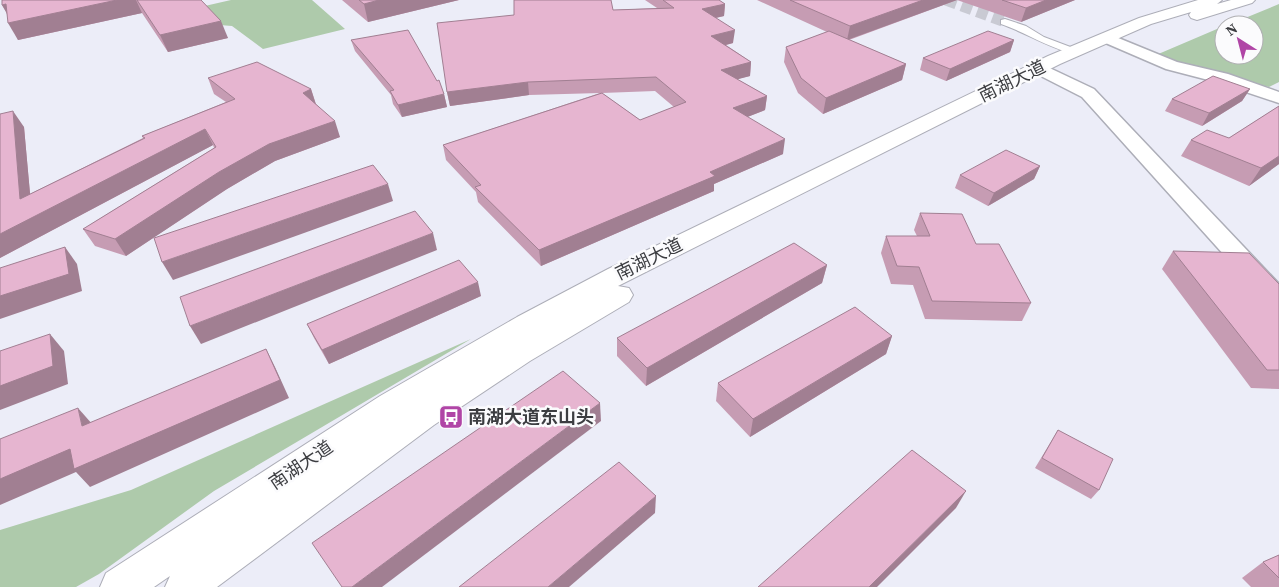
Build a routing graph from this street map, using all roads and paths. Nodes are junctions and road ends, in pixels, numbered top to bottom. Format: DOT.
graph roads {
  1 [pos="1214,0"];
  2 [pos="1247,0"];
  3 [pos="1004,22"];
  4 [pos="1113,40"];
  5 [pos="1075,51"];
  6 [pos="1046,70"];
  7 [pos="1279,98"];
  8 [pos="1279,300"];
  9 [pos="120,587"];
  10 [pos="185,587"];
  1 -- 4 [label="main road, 南湖大道"];
  2 -- 4 [label="main road, 南湖大道"];
  3 -- 5 [label="street"];
  4 -- 5 [label="main road, 南湖大道"];
  4 -- 6 [label="main road, 南湖大道"];
  4 -- 7 [label="street"];
  5 -- 6 [label="main road, 南湖大道"];
  6 -- 8 [label="street"];
  6 -- 9 [label="main road, 南湖大道"];
  6 -- 10 [label="main road, 南湖大道"];
}
